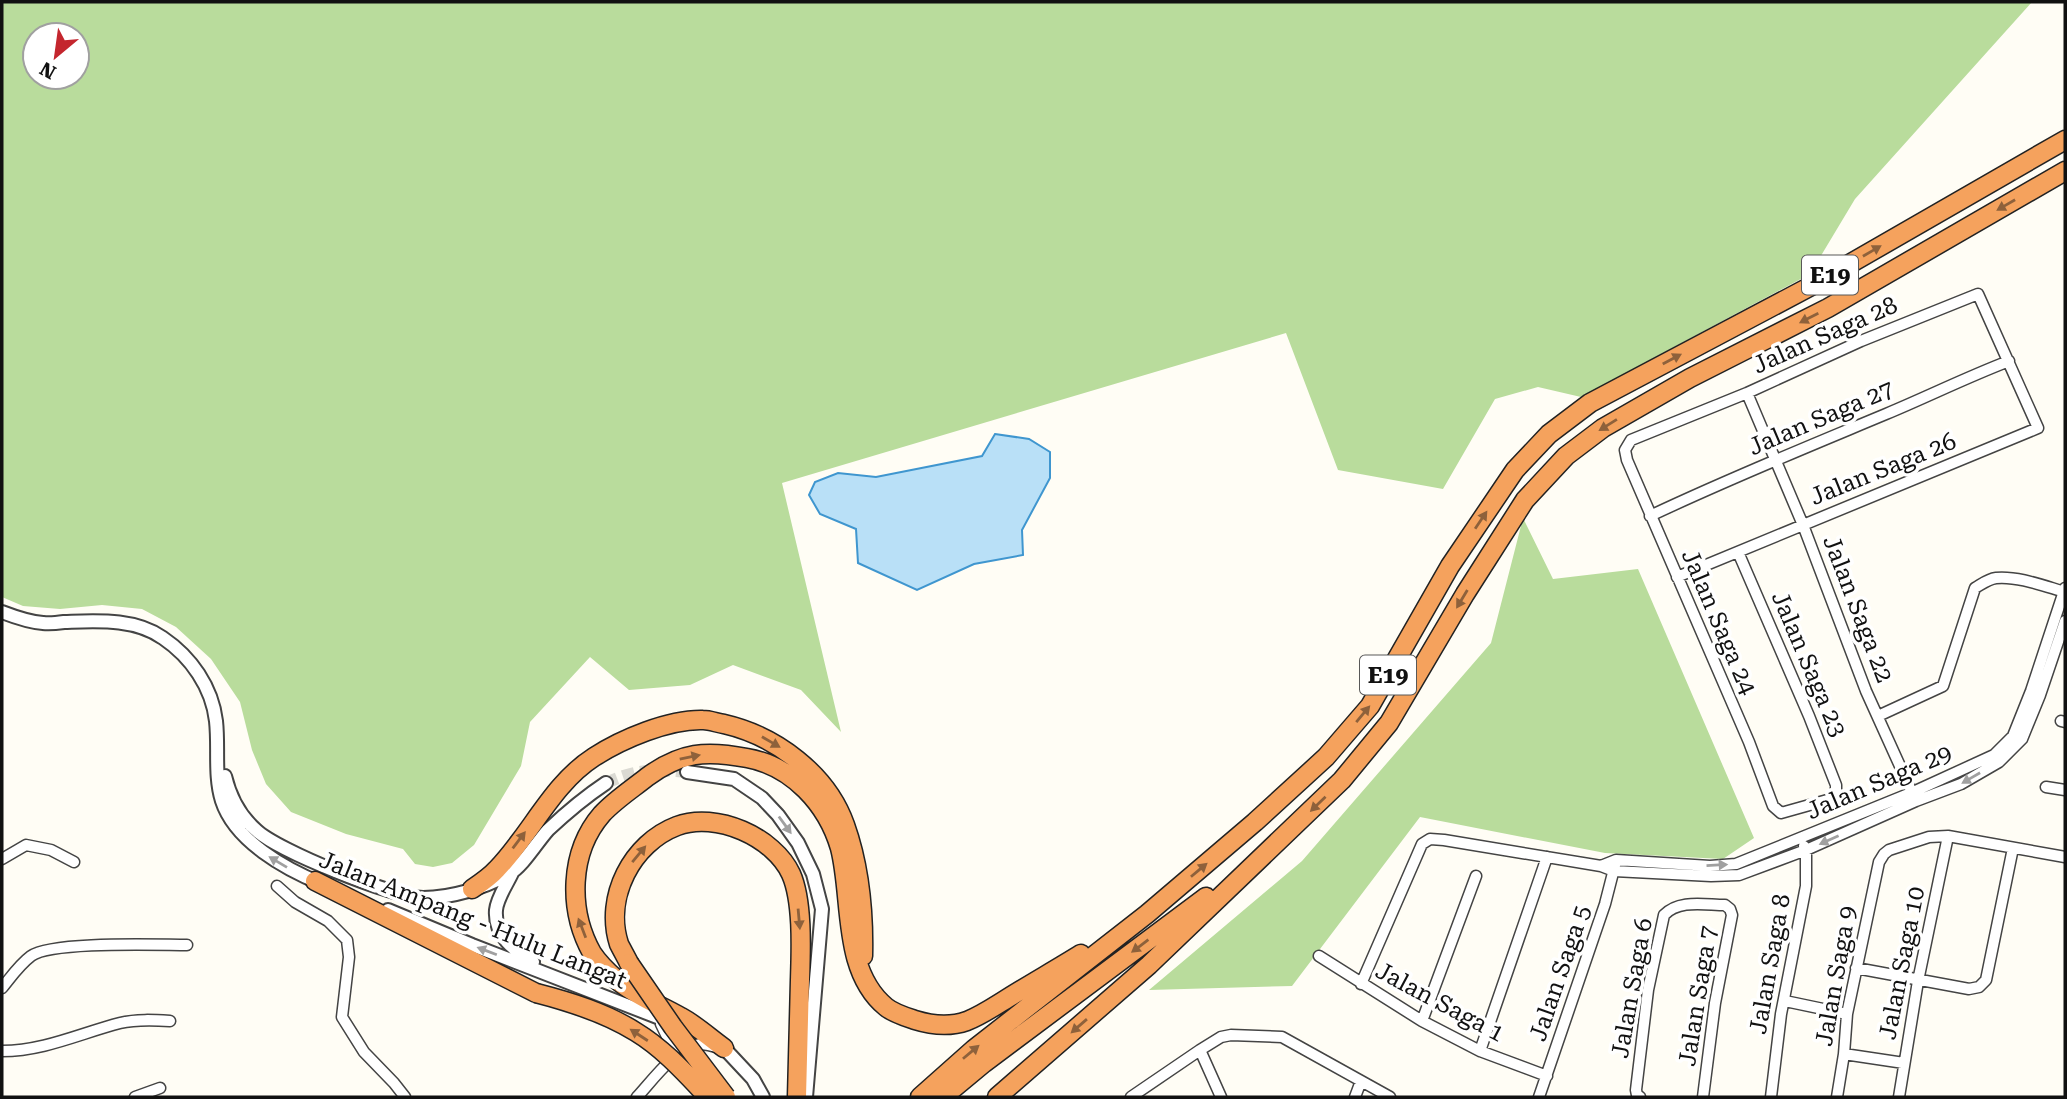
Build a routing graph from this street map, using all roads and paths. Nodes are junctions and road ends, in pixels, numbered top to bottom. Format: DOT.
graph roads {
  1 [pos="2065,140"];
  2 [pos="2065,171"];
  3 [pos="2009,361"];
  4 [pos="1747,393"];
  5 [pos="1625,450"];
  6 [pos="1775,461"];
  7 [pos="1650,516"];
  8 [pos="1802,524"];
  9 [pos="1738,552"];
  10 [pos="1677,577"];
  11 [pos="2065,590"];
  12 [pos="2,612"];
  13 [pos="2065,621"];
  14 [pos="1878,716"];
  15 [pos="216,745"];
  16 [pos="687,772"];
  17 [pos="606,783"];
  18 [pos="2046,787"];
  19 [pos="2065,790"];
  20 [pos="1914,797"];
  21 [pos="1777,810"];
  22 [pos="1948,836"];
  23 [pos="1801,839"];
  24 [pos="1273,847"];
  25 [pos="2013,848"];
  26 [pos="1807,850"];
  27 [pos="1547,857"];
  28 [pos="2065,857"];
  29 [pos="2,859"];
  30 [pos="74,862"];
  31 [pos="1615,866"];
  32 [pos="512,873"];
  33 [pos="1476,876"];
  34 [pos="316,881"];
  35 [pos="277,886"];
  36 [pos="472,889"];
  37 [pos="1725,905"];
  38 [pos="1147,915"];
  39 [pos="187,945"];
  40 [pos="1319,956"];
  41 [pos="1856,968"];
  42 [pos="551,974"];
  43 [pos="863,975"];
  44 [pos="1918,981"];
  45 [pos="1361,984"];
  46 [pos="2,988"];
  47 [pos="1785,1001"];
  48 [pos="1847,1014"];
  49 [pos="657,1016"];
  50 [pos="170,1021"];
  51 [pos="1422,1021"];
  52 [pos="724,1048"];
  53 [pos="1200,1050"];
  54 [pos="2,1051"];
  55 [pos="1480,1051"];
  56 [pos="1844,1054"];
  57 [pos="668,1063"];
  58 [pos="1904,1063"];
  59 [pos="1547,1076"];
  60 [pos="1361,1082"];
  61 [pos="160,1088"];
  62 [pos="1144,1093"];
  63 [pos="1638,1094"];
  64 [pos="135,1097"];
  65 [pos="405,1097"];
  66 [pos="637,1097"];
  67 [pos="708,1097"];
  68 [pos="726,1097"];
  69 [pos="763,1097"];
  70 [pos="797,1097"];
  71 [pos="806,1097"];
  72 [pos="920,1097"];
  73 [pos="943,1097"];
  74 [pos="997,1097"];
  75 [pos="1131,1097"];
  76 [pos="1221,1097"];
  77 [pos="1355,1097"];
  78 [pos="1390,1097"];
  79 [pos="1539,1097"];
  80 [pos="1703,1097"];
  81 [pos="1771,1097"];
  82 [pos="1837,1097"];
  83 [pos="1899,1097"];
  38 -- 1 [label="highway, E19, one-way"];
  2 -- 24 [label="highway, E19, one-way"];
  3 -- 4 [label="street, Jalan Saga 28"];
  3 -- 6 [label="street, Jalan Saga 27"];
  3 -- 8 [label="street, Jalan Saga 26"];
  4 -- 5 [label="street, Jalan Saga 28"];
  4 -- 6 [label="street, Jalan Saga 22"];
  5 -- 7 [label="street, Jalan Saga 24"];
  6 -- 7 [label="street, Jalan Saga 27"];
  6 -- 8 [label="street, Jalan Saga 22"];
  7 -- 10 [label="street, Jalan Saga 24"];
  8 -- 9 [label="street, Jalan Saga 26"];
  8 -- 14 [label="street, Jalan Saga 22"];
  9 -- 10 [label="street, Jalan Saga 26"];
  9 -- 21 [label="street, Jalan Saga 23"];
  10 -- 21 [label="street, Jalan Saga 24"];
  11 -- 14 [label="street"];
  11 -- 20 [label="street, Jalan Saga 29"];
  12 -- 15 [label="street, Jalan Ampang - Hulu Langat"];
  13 -- 20 [label="street, Jalan Saga 29, one-way"];
  14 -- 20 [label="street, Jalan Saga 22"];
  34 -- 15 [label="street, Jalan Ampang - Hulu Langat, one-way"];
  15 -- 36 [label="street, Jalan Ampang - Hulu Langat"];
  16 -- 71 [label="street, one-way"];
  17 -- 32 [label="street, Jalan Ampang - Hulu Langat"];
  18 -- 19 [label="street"];
  20 -- 23 [label="street, Jalan Saga 29"];
  20 -- 26 [label="street, Jalan Saga 29, one-way"];
  22 -- 25 [label="street"];
  22 -- 41 [label="street, Jalan Saga 9"];
  22 -- 44 [label="street, Jalan Saga 10"];
  23 -- 26 [label="street"];
  31 -- 23 [label="street, Jalan Saga 29, one-way"];
  24 -- 73 [label="highway, E19, one-way"];
  24 -- 74 [label="highway, one-way"];
  25 -- 28 [label="street"];
  25 -- 44 [label="street"];
  26 -- 31 [label="street, Jalan Saga 29"];
  26 -- 47 [label="street, Jalan Saga 8"];
  27 -- 31 [label="street, Jalan Saga 29"];
  27 -- 45 [label="street, Jalan Saga 29"];
  27 -- 55 [label="street"];
  29 -- 30 [label="street"];
  31 -- 59 [label="street, Jalan Saga 5"];
  32 -- 36 [label="street, Jalan Ampang - Hulu Langat"];
  32 -- 42 [label="street"];
  33 -- 51 [label="street"];
  42 -- 34 [label="street, Jalan Ampang - Hulu Langat, one-way"];
  67 -- 34 [label="highway, one-way, bridge"];
  35 -- 65 [label="street"];
  36 -- 43 [label="highway, one-way"];
  37 -- 63 [label="street, Jalan Saga 6"];
  37 -- 80 [label="street, Jalan Saga 7"];
  38 -- 43 [label="highway"];
  72 -- 38 [label="highway, E19, one-way"];
  39 -- 46 [label="street"];
  40 -- 45 [label="street, Jalan Saga 1"];
  41 -- 44 [label="street"];
  41 -- 48 [label="street, Jalan Saga 9"];
  42 -- 49 [label="street, Jalan Ampang - Hulu Langat"];
  52 -- 43 [label="highway, one-way"];
  44 -- 58 [label="street, Jalan Saga 10"];
  45 -- 51 [label="street, Jalan Saga 1"];
  47 -- 48 [label="street"];
  47 -- 81 [label="street, Jalan Saga 8"];
  48 -- 56 [label="street, Jalan Saga 9"];
  49 -- 52 [label="street, Jalan Ampang - Hulu Langat"];
  49 -- 57 [label="street"];
  50 -- 54 [label="street"];
  51 -- 55 [label="street, Jalan Saga 1"];
  52 -- 57 [label="street"];
  52 -- 69 [label="street, Jalan Ampang - Hulu Langat"];
  53 -- 60 [label="street"];
  53 -- 62 [label="street"];
  53 -- 76 [label="street"];
  55 -- 59 [label="street, Jalan Saga 1"];
  56 -- 58 [label="street"];
  56 -- 82 [label="street, Jalan Saga 9"];
  57 -- 66 [label="street"];
  58 -- 83 [label="street, Jalan Saga 10"];
  59 -- 79 [label="street, Jalan Saga 5"];
  60 -- 77 [label="street"];
  60 -- 78 [label="street"];
  61 -- 64 [label="street"];
  62 -- 75 [label="street"];
  68 -- 70 [label="highway, one-way, bridge"];
}
